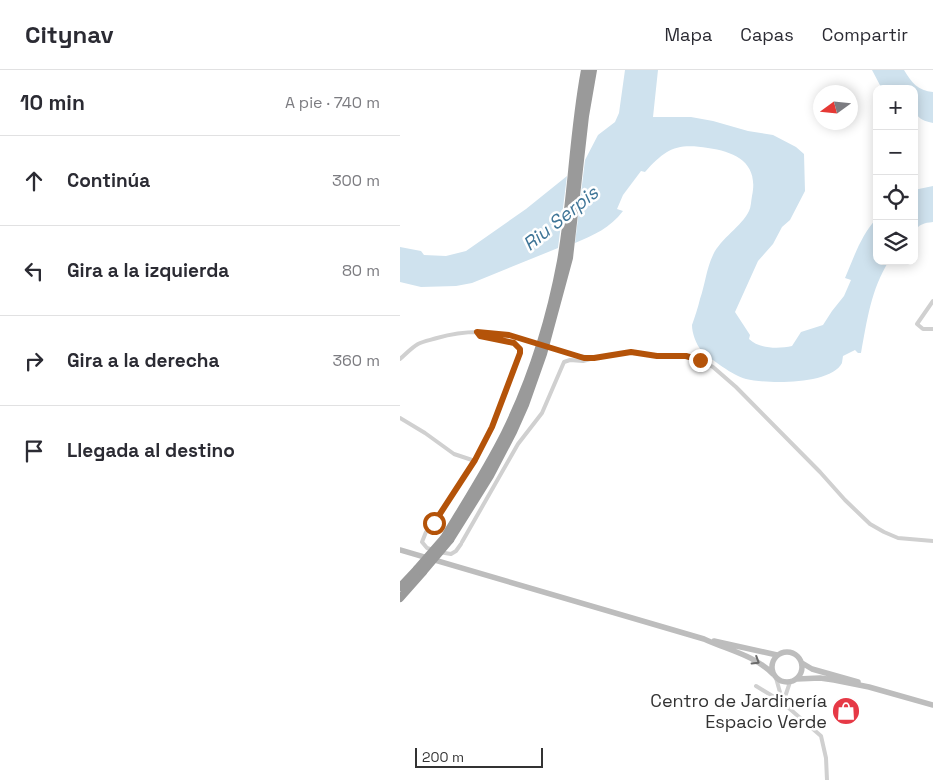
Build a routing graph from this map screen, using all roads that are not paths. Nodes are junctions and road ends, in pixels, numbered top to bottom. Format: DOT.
graph roads {
  1 [pos="585,70"];
  2 [pos="593,70"];
  3 [pos="578,145"];
  4 [pos="933,301"];
  5 [pos="933,329"];
  6 [pos="477,332"];
  7 [pos="594,358"];
  8 [pos="400,359"];
  9 [pos="400,418"];
  10 [pos="475,460"];
  11 [pos="933,541"];
  12 [pos="400,550"];
  13 [pos="420,571"];
  14 [pos="400,587"];
  15 [pos="400,598"];
  16 [pos="704,639"];
  17 [pos="777,655"];
  18 [pos="802,663"];
  19 [pos="775,676"];
  20 [pos="797,679"];
  21 [pos="790,682"];
  22 [pos="756,686"];
  23 [pos="869,687"];
  24 [pos="780,693"];
  25 [pos="774,697"];
  26 [pos="784,698"];
  27 [pos="933,705"];
  28 [pos="826,780"];
  1 -- 3 [label="highway"];
  2 -- 3 [label="highway"];
  3 -- 13 [label="highway, bridge"];
  4 -- 5 [label="street"];
  6 -- 7 [label="street, bridge"];
  6 -- 8 [label="street"];
  6 -- 10 [label="street"];
  7 -- 10 [label="street"];
  7 -- 11 [label="street"];
  9 -- 10 [label="street"];
  12 -- 16 [label="main road"];
  13 -- 14 [label="highway"];
  13 -- 15 [label="highway"];
  16 -- 17 [label="main road"];
  16 -- 19 [label="main road, one-way"];
  17 -- 18 [label="main road"];
  17 -- 19 [label="main road"];
  18 -- 20 [label="main road"];
  18 -- 23 [label="main road"];
  19 -- 21 [label="main road"];
  19 -- 24 [label="street"];
  20 -- 21 [label="main road"];
  20 -- 23 [label="main road"];
  21 -- 26 [label="street"];
  22 -- 25 [label="street"];
  23 -- 27 [label="main road"];
  24 -- 25 [label="street"];
  24 -- 26 [label="street"];
  25 -- 26 [label="street"];
  26 -- 28 [label="street"];
}
